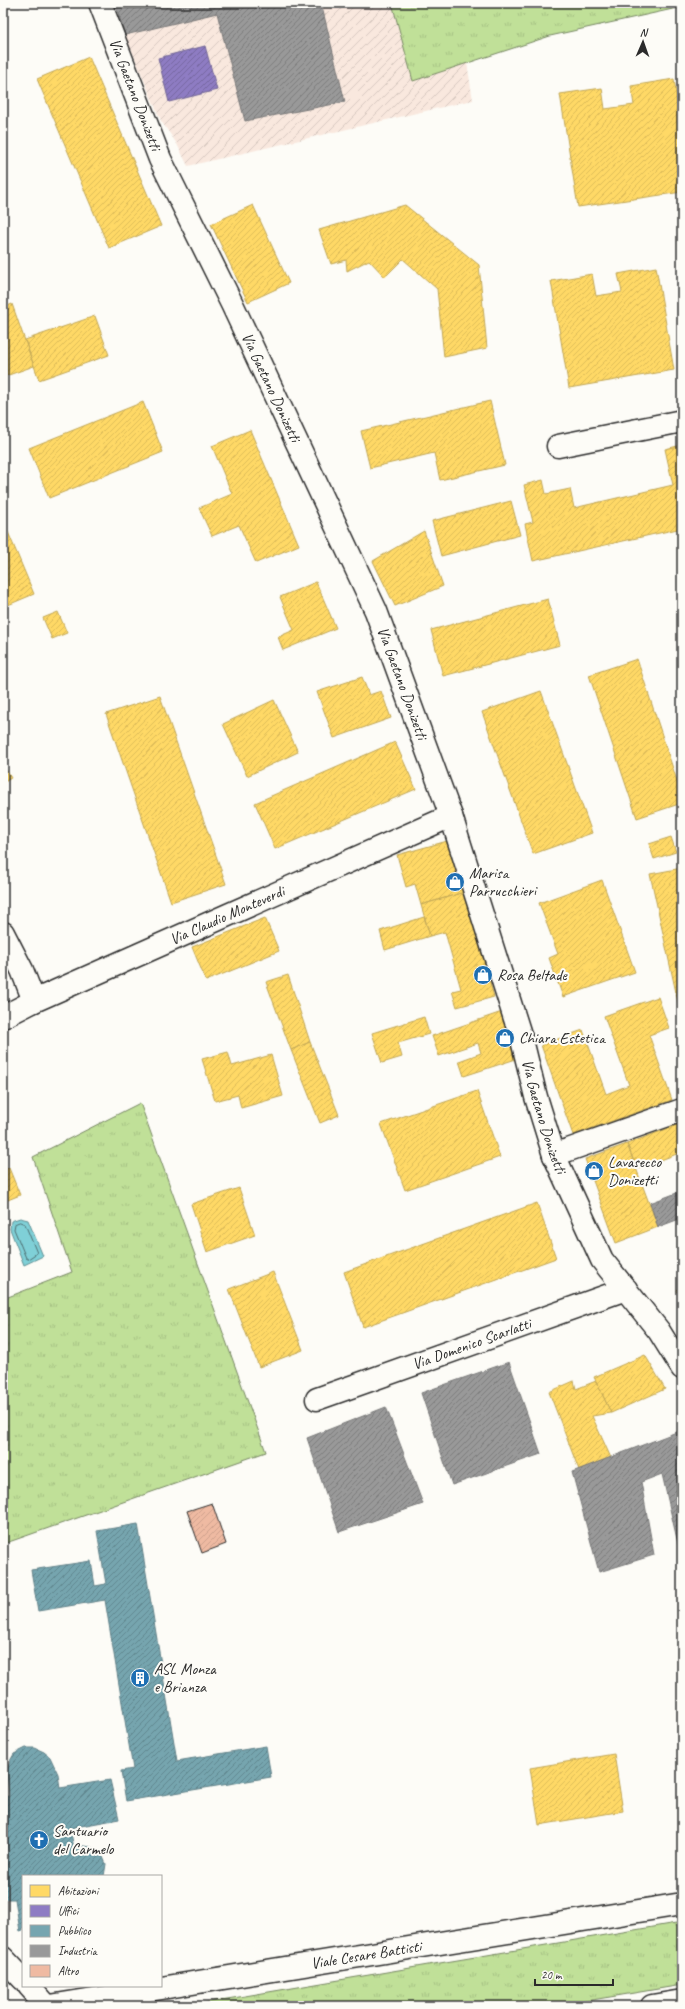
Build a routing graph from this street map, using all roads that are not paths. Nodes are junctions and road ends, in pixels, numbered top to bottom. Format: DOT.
graph roads {
  1 [pos="100,3"];
  2 [pos="682,421"];
  3 [pos="558,446"];
  4 [pos="451,816"];
  5 [pos="3,934"];
  6 [pos="34,1001"];
  7 [pos="3,1017"];
  8 [pos="682,1110"];
  9 [pos="554,1155"];
  10 [pos="626,1288"];
  11 [pos="682,1368"];
  12 [pos="317,1399"];
  13 [pos="682,1904"];
  14 [pos="3,1958"];
  15 [pos="22,1978"];
  16 [pos="30,1987"];
  17 [pos="682,2001"];
  18 [pos="49,2006"];
  19 [pos="652,2006"];
  1 -- 4 [label="street, Via Gaetano Donizetti"];
  2 -- 3 [label="street"];
  4 -- 6 [label="street, Via Claudio Monteverdi"];
  4 -- 9 [label="street, Via Gaetano Donizetti"];
  5 -- 6 [label="street"];
  6 -- 7 [label="street, Via Claudio Monteverdi"];
  8 -- 9 [label="street"];
  9 -- 10 [label="street, Via Gaetano Donizetti"];
  10 -- 11 [label="street, Via Gaetano Donizetti"];
  10 -- 12 [label="street, Via Domenico Scarlatti"];
  13 -- 18 [label="street, Viale Cesare Battisti"];
  14 -- 15 [label="street"];
  16 -- 18 [label="street"];
  17 -- 19 [label="street"];
}
